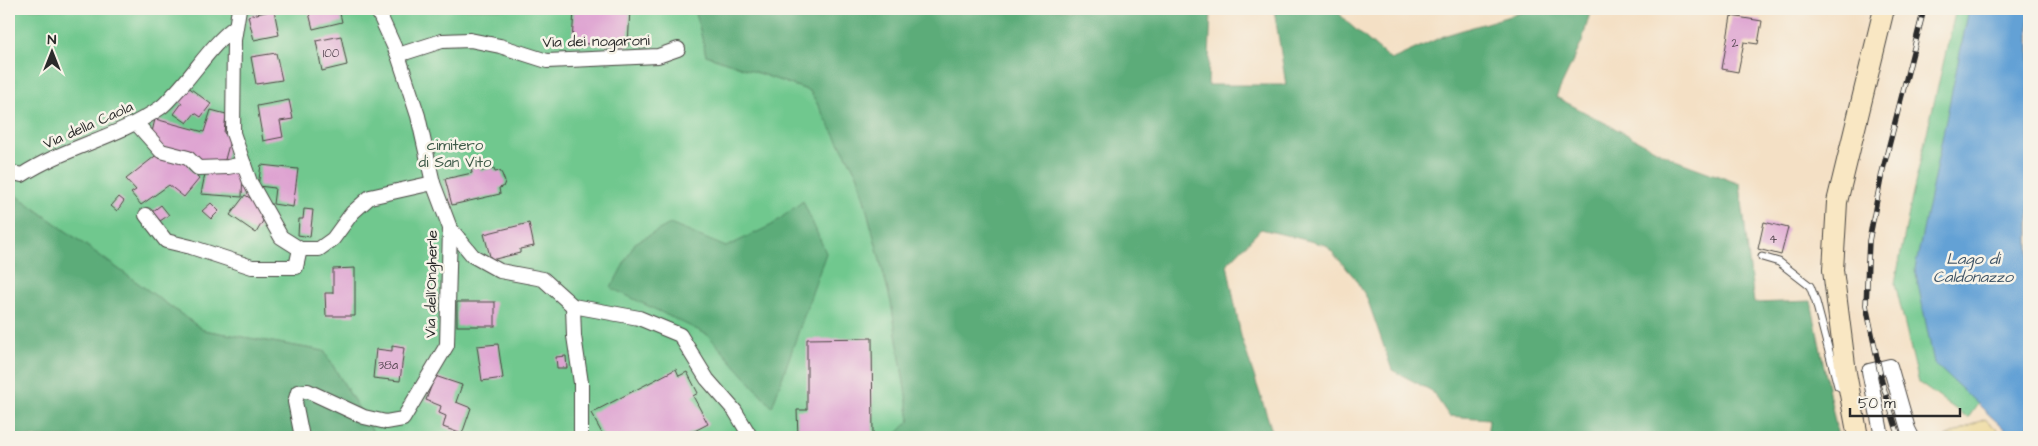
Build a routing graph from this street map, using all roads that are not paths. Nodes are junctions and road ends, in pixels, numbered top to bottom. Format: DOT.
graph roads {
  1 [pos="239,9"];
  2 [pos="377,9"];
  3 [pos="1884,9"];
  4 [pos="235,27"];
  5 [pos="678,49"];
  6 [pos="398,55"];
  7 [pos="136,123"];
  8 [pos="244,164"];
  9 [pos="9,172"];
  10 [pos="433,183"];
  11 [pos="146,215"];
  12 [pos="450,228"];
  13 [pos="300,249"];
  14 [pos="1762,256"];
  15 [pos="573,306"];
  16 [pos="1849,391"];
  17 [pos="750,436"];
  18 [pos="302,437"];
  19 [pos="581,437"];
  20 [pos="1858,437"];
  21 [pos="1882,437"];
  22 [pos="1912,437"];
  1 -- 4 [label="street"];
  2 -- 6 [label="street, Via dell'Ongherle"];
  3 -- 16 [label="main road"];
  4 -- 7 [label="street, Via della Caola"];
  4 -- 8 [label="street"];
  5 -- 6 [label="street, Via dei nogaroni"];
  6 -- 10 [label="street, Via dell'Ongherle"];
  7 -- 8 [label="street"];
  7 -- 9 [label="street, Via della Caola"];
  8 -- 13 [label="street"];
  10 -- 12 [label="street, Via dell'Ongherle"];
  10 -- 13 [label="street"];
  11 -- 13 [label="street"];
  12 -- 15 [label="street"];
  12 -- 18 [label="street, Via dell'Ongherle"];
  14 -- 16 [label="lane"];
  15 -- 17 [label="street"];
  15 -- 19 [label="street"];
  16 -- 20 [label="main road"];
  21 -- 22 [label="street"];
}
